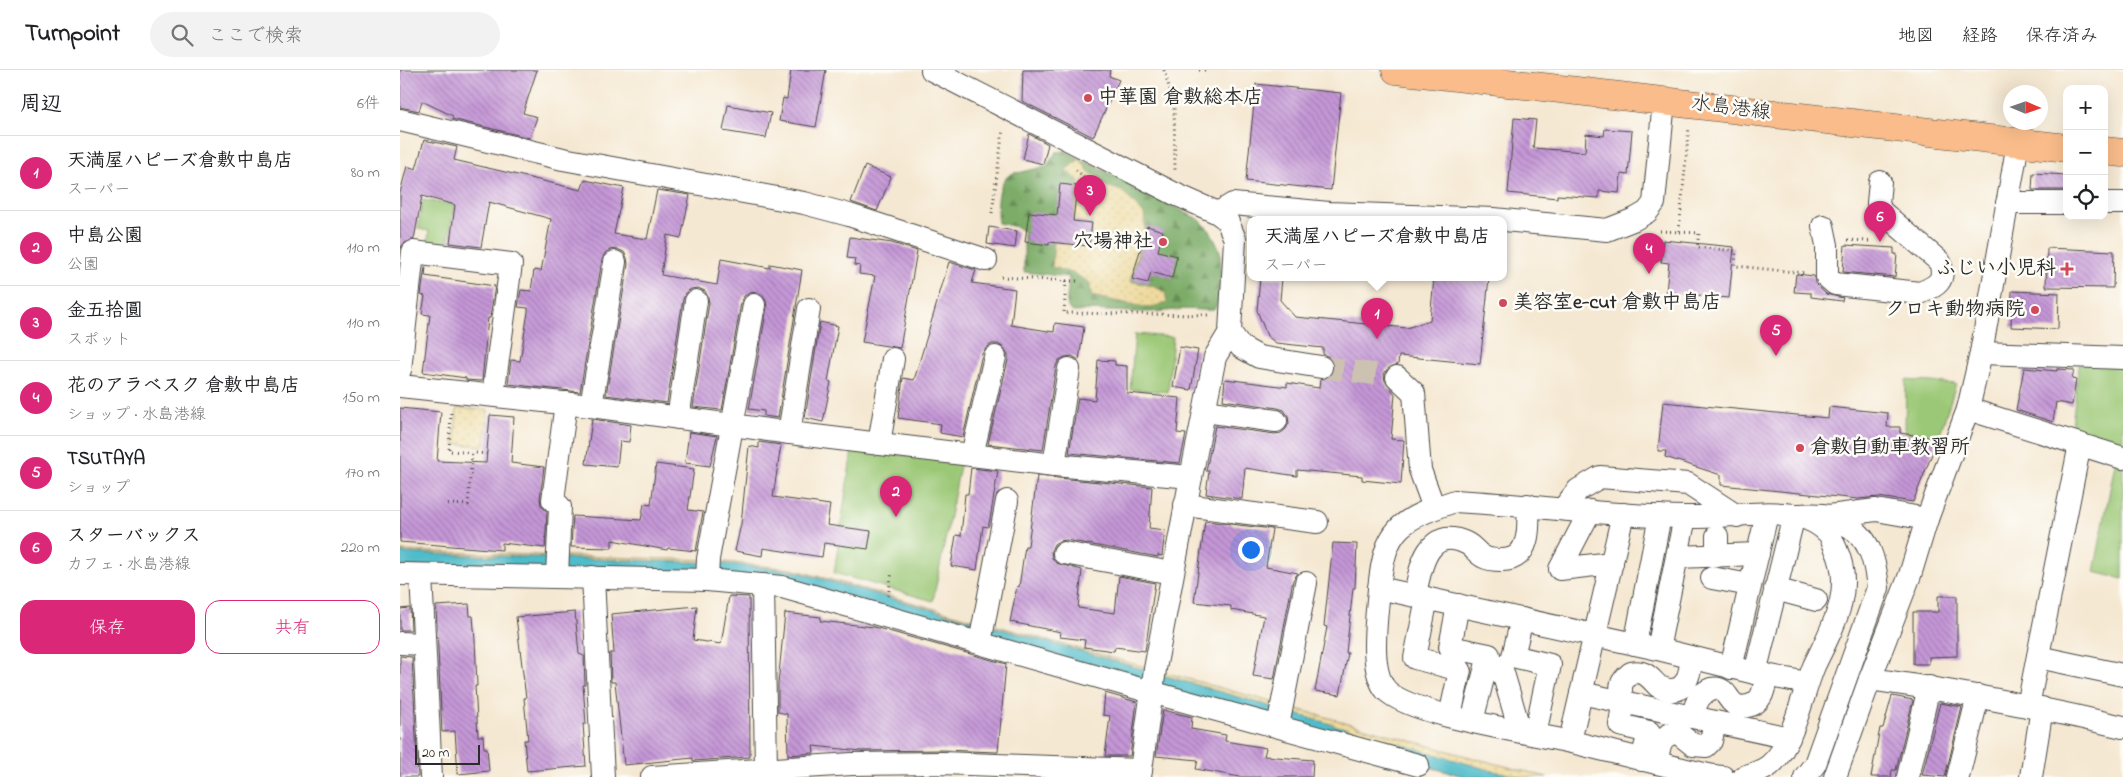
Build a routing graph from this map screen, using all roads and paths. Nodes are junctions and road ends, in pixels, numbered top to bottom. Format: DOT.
graph roads {
  1 [pos="932,70"];
  2 [pos="1164,70"];
  3 [pos="1199,70"];
  4 [pos="1206,70"];
  5 [pos="1396,70"];
  6 [pos="1664,100"];
  7 [pos="1006,109"];
  8 [pos="400,120"];
  9 [pos="1690,124"];
  10 [pos="2018,143"];
  11 [pos="2063,148"];
  12 [pos="2108,152"];
  13 [pos="2123,153"];
  14 [pos="1880,182"];
  15 [pos="1175,194"];
  16 [pos="2007,203"];
  17 [pos="2063,203"];
  18 [pos="2108,203"];
  19 [pos="2123,203"];
  20 [pos="1218,212"];
  21 [pos="992,213"];
  22 [pos="1395,216"];
  23 [pos="1507,220"];
  24 [pos="1679,231"];
  25 [pos="1654,232"];
  26 [pos="1825,236"];
  27 [pos="1869,241"];
  28 [pos="986,260"];
  29 [pos="615,262"];
  30 [pos="1806,273"];
  31 [pos="1066,281"];
  32 [pos="1080,281"];
  33 [pos="696,301"];
  34 [pos="754,305"];
  35 [pos="809,309"];
  36 [pos="1230,323"];
  37 [pos="1982,353"];
  38 [pos="995,357"];
  39 [pos="2123,358"];
  40 [pos="893,359"];
  41 [pos="1321,367"];
  42 [pos="1069,369"];
  43 [pos="400,370"];
  44 [pos="1397,376"];
  45 [pos="400,386"];
  46 [pos="453,391"];
  47 [pos="493,395"];
  48 [pos="566,403"];
  49 [pos="591,406"];
  50 [pos="1968,409"];
  51 [pos="1205,411"];
  52 [pos="678,418"];
  53 [pos="1276,421"];
  54 [pos="733,425"];
  55 [pos="790,433"];
  56 [pos="879,444"];
  57 [pos="2080,444"];
  58 [pos="472,453"];
  59 [pos="490,454"];
  60 [pos="972,455"];
  61 [pos="2123,458"];
  62 [pos="1054,465"];
  63 [pos="1190,477"];
  64 [pos="1007,501"];
  65 [pos="448,504"];
  66 [pos="1185,505"];
  67 [pos="1528,506"];
  68 [pos="1434,508"];
  69 [pos="1563,509"];
  70 [pos="1590,511"];
  71 [pos="1623,514"];
  72 [pos="1767,514"];
  73 [pos="1794,515"];
  74 [pos="1660,516"];
  75 [pos="1737,516"];
  76 [pos="1829,516"];
  77 [pos="1686,518"];
  78 [pos="1927,519"];
  79 [pos="1317,522"];
  80 [pos="1064,553"];
  81 [pos="1758,554"];
  82 [pos="1677,557"];
  83 [pos="1632,561"];
  84 [pos="557,568"];
  85 [pos="708,571"];
  86 [pos="892,572"];
  87 [pos="1172,573"];
  88 [pos="410,574"];
  89 [pos="593,577"];
  90 [pos="1712,578"];
  91 [pos="1306,583"];
  92 [pos="763,585"];
  93 [pos="1750,585"];
  94 [pos="1379,588"];
  95 [pos="1775,589"];
  96 [pos="1421,596"];
  97 [pos="888,597"];
  98 [pos="1816,600"];
  99 [pos="1458,604"];
  100 [pos="1522,619"];
  101 [pos="982,634"];
  102 [pos="1595,635"];
  103 [pos="400,642"];
  104 [pos="424,644"];
  105 [pos="1635,644"];
  106 [pos="1658,649"];
  107 [pos="2038,657"];
  108 [pos="1692,658"];
  109 [pos="1501,666"];
  110 [pos="1731,668"];
  111 [pos="1761,674"];
  112 [pos="2123,675"];
  113 [pos="1870,679"];
  114 [pos="1153,682"];
  115 [pos="1807,683"];
  116 [pos="1929,687"];
  117 [pos="1581,693"];
  118 [pos="1978,696"];
  119 [pos="1622,702"];
  120 [pos="2035,707"];
  121 [pos="1450,716"];
  122 [pos="1692,717"];
  123 [pos="1280,718"];
  124 [pos="1472,721"];
  125 [pos="1714,722"];
  126 [pos="2123,727"];
  127 [pos="1527,732"];
  128 [pos="1789,738"];
  129 [pos="1570,741"];
  130 [pos="1649,761"];
  131 [pos="1418,765"];
  132 [pos="766,769"];
  133 [pos="1141,774"];
  134 [pos="676,776"];
  135 [pos="431,777"];
  136 [pos="603,777"];
  137 [pos="652,777"];
  138 [pos="1720,777"];
  139 [pos="1743,777"];
  140 [pos="1805,777"];
  141 [pos="1836,777"];
  142 [pos="1908,777"];
  143 [pos="1958,777"];
  144 [pos="2031,777"];
  1 -- 7 [label="street"];
  2 -- 15 [label="path"];
  3 -- 4 [label="path"];
  5 -- 6 [label="main road, 水島港線"];
  6 -- 10 [label="main road, 水島港線"];
  6 -- 23 [label="street"];
  7 -- 15 [label="street"];
  7 -- 21 [label="path"];
  8 -- 28 [label="street"];
  9 -- 24 [label="path"];
  10 -- 11 [label="main road, 水島港線"];
  10 -- 16 [label="street"];
  12 -- 13 [label="main road"];
  14 -- 26 [label="street"];
  15 -- 20 [label="street"];
  16 -- 17 [label="street"];
  16 -- 37 [label="street"];
  18 -- 19 [label="street"];
  20 -- 22 [label="street"];
  20 -- 36 [label="street"];
  24 -- 25 [label="path"];
  24 -- 30 [label="path"];
  26 -- 27 [label="path"];
  28 -- 31 [label="path"];
  29 -- 49 [label="street"];
  31 -- 32 [label="path"];
  31 -- 36 [label="path"];
  33 -- 52 [label="street"];
  34 -- 54 [label="street"];
  35 -- 55 [label="street"];
  36 -- 41 [label="street"];
  36 -- 51 [label="street"];
  37 -- 39 [label="street"];
  37 -- 50 [label="street"];
  38 -- 60 [label="street"];
  40 -- 56 [label="street"];
  42 -- 62 [label="street"];
  43 -- 47 [label="street"];
  44 -- 68 [label="street"];
  45 -- 46 [label="street"];
  46 -- 47 [label="street"];
  46 -- 58 [label="path"];
  47 -- 48 [label="street"];
  48 -- 49 [label="street"];
  48 -- 84 [label="street"];
  49 -- 52 [label="street"];
  50 -- 57 [label="street"];
  50 -- 78 [label="street"];
  51 -- 53 [label="street"];
  51 -- 63 [label="street"];
  52 -- 54 [label="street"];
  54 -- 55 [label="street"];
  54 -- 85 [label="street"];
  55 -- 56 [label="street"];
  56 -- 60 [label="street"];
  57 -- 61 [label="street"];
  57 -- 107 [label="street"];
  58 -- 59 [label="path"];
  58 -- 65 [label="path"];
  60 -- 62 [label="street"];
  62 -- 63 [label="street"];
  63 -- 66 [label="street"];
  64 -- 101 [label="street"];
  66 -- 79 [label="street"];
  66 -- 87 [label="street"];
  67 -- 68 [label="street"];
  67 -- 69 [label="street"];
  67 -- 96 [label="street"];
  68 -- 94 [label="street"];
  69 -- 70 [label="street"];
  69 -- 75 [label="street"];
  70 -- 71 [label="street"];
  70 -- 83 [label="street"];
  71 -- 74 [label="street"];
  71 -- 83 [label="street"];
  72 -- 73 [label="street"];
  72 -- 75 [label="street"];
  72 -- 81 [label="street"];
  73 -- 76 [label="street"];
  73 -- 95 [label="street"];
  73 -- 115 [label="street"];
  74 -- 77 [label="street"];
  74 -- 83 [label="street"];
  75 -- 77 [label="street"];
  76 -- 78 [label="street"];
  76 -- 140 [label="street"];
  77 -- 82 [label="street"];
  78 -- 113 [label="street"];
  80 -- 87 [label="street"];
  81 -- 82 [label="street"];
  81 -- 93 [label="street"];
  82 -- 106 [label="street"];
  83 -- 102 [label="street"];
  83 -- 105 [label="street"];
  84 -- 88 [label="street"];
  84 -- 89 [label="street"];
  85 -- 89 [label="street"];
  85 -- 92 [label="street"];
  86 -- 97 [label="path"];
  87 -- 114 [label="street"];
  88 -- 104 [label="street"];
  89 -- 136 [label="street"];
  90 -- 93 [label="street"];
  91 -- 123 [label="street"];
  92 -- 101 [label="street"];
  92 -- 132 [label="street"];
  93 -- 110 [label="street"];
  94 -- 96 [label="street"];
  94 -- 121 [label="street"];
  95 -- 98 [label="street"];
  95 -- 111 [label="street"];
  96 -- 99 [label="street"];
  96 -- 121 [label="street"];
  99 -- 100 [label="street"];
  99 -- 124 [label="street"];
  100 -- 102 [label="street"];
  100 -- 127 [label="street"];
  101 -- 114 [label="street"];
  102 -- 105 [label="street"];
  102 -- 117 [label="street"];
  103 -- 104 [label="street"];
  104 -- 135 [label="street"];
  105 -- 106 [label="street"];
  106 -- 108 [label="street"];
  107 -- 112 [label="street"];
  107 -- 120 [label="street"];
  108 -- 110 [label="street"];
  108 -- 119 [label="street"];
  109 -- 127 [label="street"];
  110 -- 111 [label="street"];
  111 -- 115 [label="street"];
  111 -- 122 [label="street"];
  113 -- 116 [label="street"];
  113 -- 141 [label="street"];
  114 -- 123 [label="street"];
  114 -- 133 [label="street"];
  115 -- 128 [label="street"];
  116 -- 118 [label="street"];
  116 -- 142 [label="street"];
  117 -- 119 [label="street"];
  117 -- 129 [label="street"];
  118 -- 120 [label="street"];
  118 -- 143 [label="street"];
  119 -- 122 [label="street"];
  119 -- 130 [label="street"];
  120 -- 126 [label="street"];
  120 -- 144 [label="street"];
  121 -- 124 [label="street"];
  122 -- 125 [label="street"];
  123 -- 131 [label="street"];
  124 -- 127 [label="street"];
  125 -- 128 [label="street"];
  125 -- 130 [label="street"];
  127 -- 129 [label="street"];
  128 -- 139 [label="street"];
  129 -- 130 [label="street"];
  130 -- 138 [label="street"];
  132 -- 133 [label="street"];
  132 -- 134 [label="street"];
  134 -- 137 [label="street"];
}
